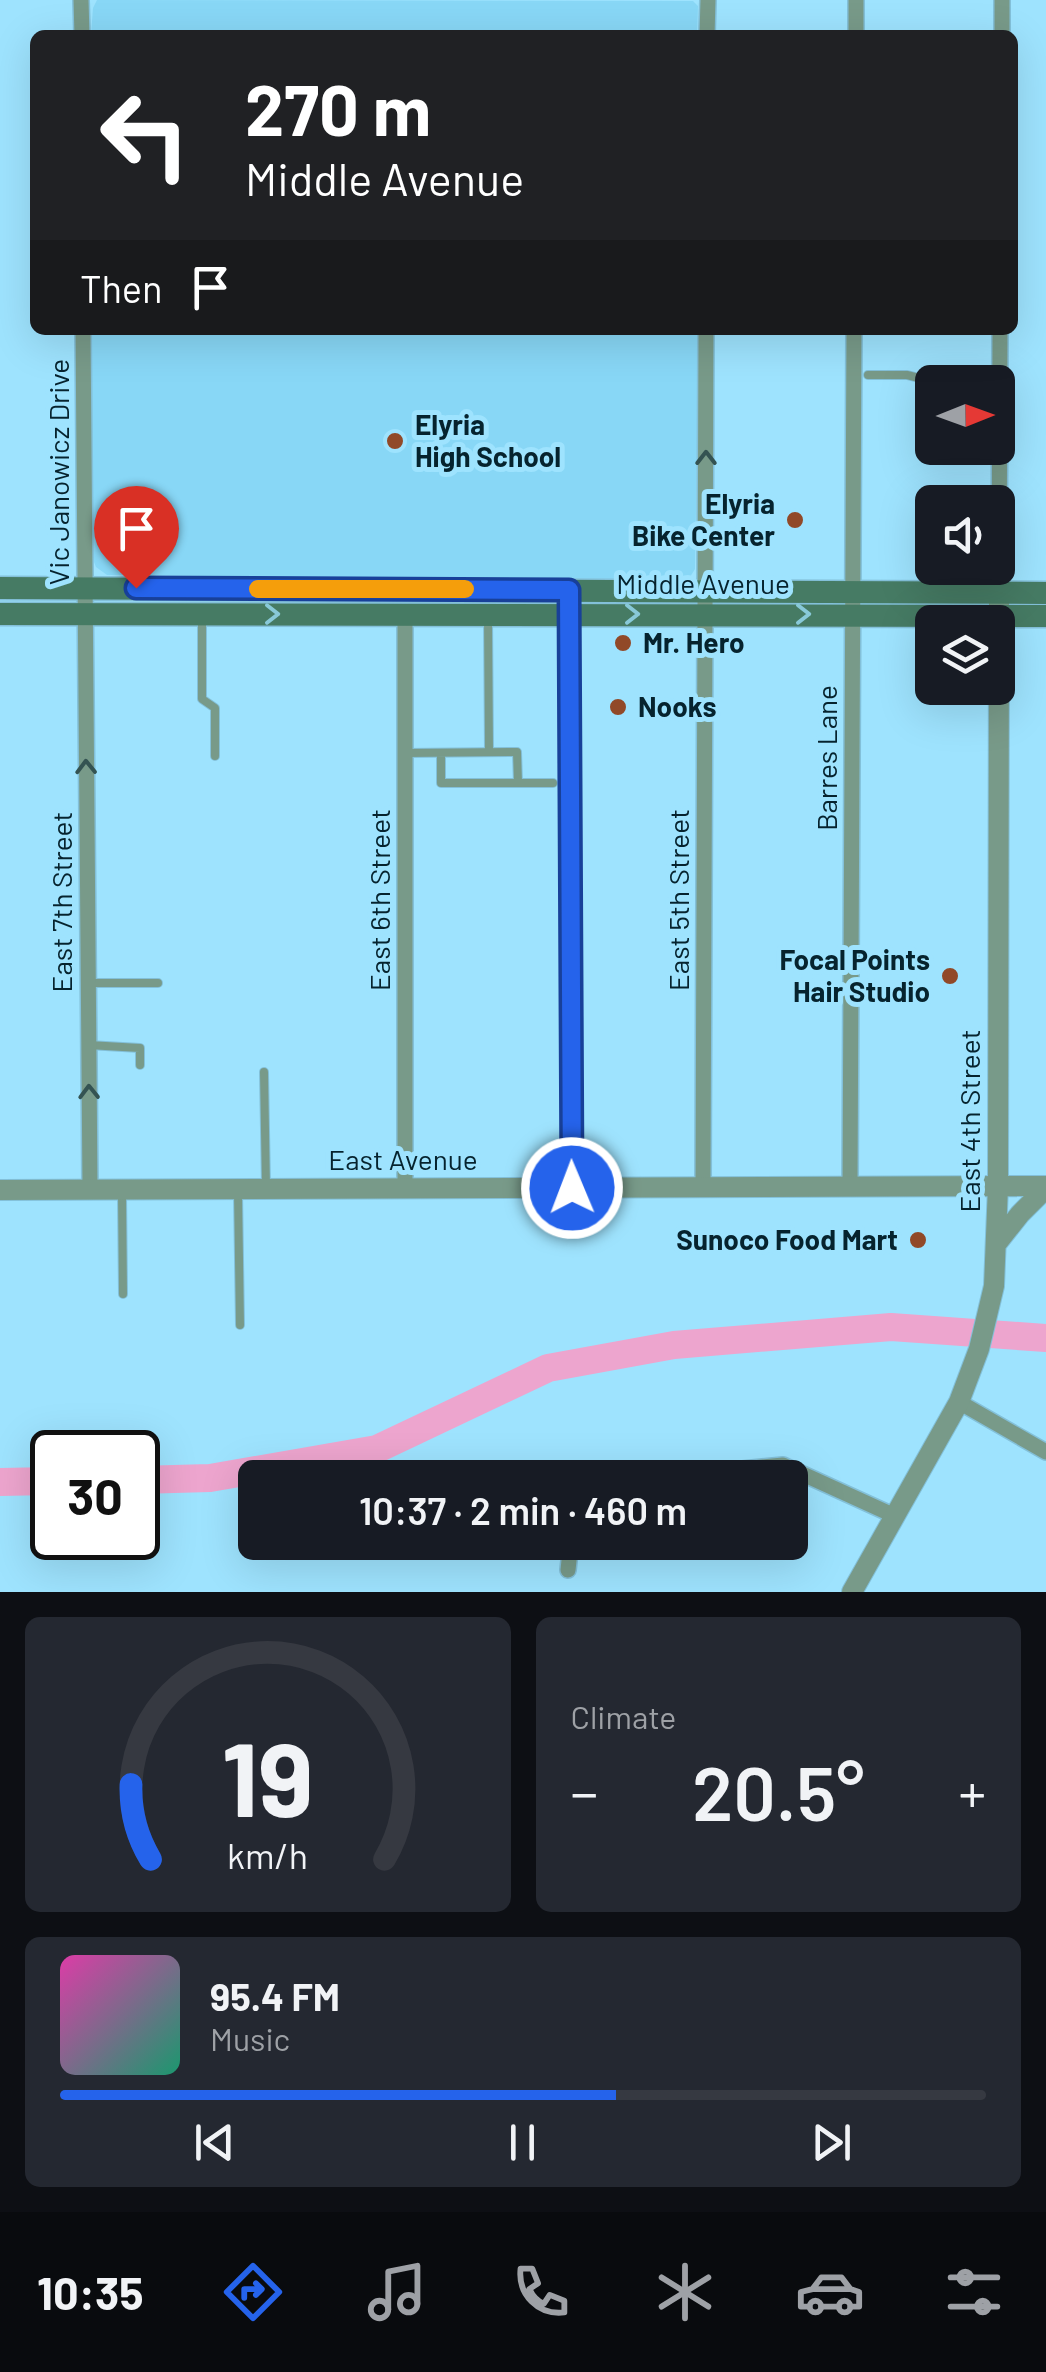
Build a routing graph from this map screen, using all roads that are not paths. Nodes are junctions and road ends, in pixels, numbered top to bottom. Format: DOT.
graph roads {
  1 [pos="81,0"];
  2 [pos="708,0"];
  3 [pos="856,0"];
  4 [pos="1002,0"];
  5 [pos="82,30"];
  6 [pos="708,30"];
  7 [pos="856,30"];
  8 [pos="1002,30"];
  9 [pos="83,335"];
  10 [pos="706,335"];
  11 [pos="854,335"];
  12 [pos="1000,335"];
  13 [pos="999,365"];
  14 [pos="868,374"];
  15 [pos="915,376"];
  16 [pos="999,465"];
  17 [pos="0,588"];
  18 [pos="85,588"];
  19 [pos="1046,593"];
  20 [pos="569,602"];
  21 [pos="705,602"];
  22 [pos="853,603"];
  23 [pos="999,604"];
  24 [pos="85,613"];
  25 [pos="405,613"];
  26 [pos="488,613"];
  27 [pos="0,614"];
  28 [pos="202,614"];
  29 [pos="1046,616"];
  30 [pos="489,752"];
  31 [pos="405,753"];
  32 [pos="441,753"];
  33 [pos="214,756"];
  34 [pos="518,783"];
  35 [pos="553,783"];
  36 [pos="88,983"];
  37 [pos="158,983"];
  38 [pos="88,1045"];
  39 [pos="140,1065"];
  40 [pos="264,1072"];
  41 [pos="405,1186"];
  42 [pos="702,1186"];
  43 [pos="850,1186"];
  44 [pos="998,1186"];
  45 [pos="1046,1187"];
  46 [pos="238,1188"];
  47 [pos="266,1188"];
  48 [pos="572,1188"];
  49 [pos="122,1189"];
  50 [pos="0,1190"];
  51 [pos="90,1190"];
  52 [pos="997,1247"];
  53 [pos="123,1294"];
  54 [pos="240,1325"];
  55 [pos="962,1395"];
  56 [pos="1046,1452"];
  57 [pos="808,1476"];
  58 [pos="896,1516"];
  59 [pos="569,1560"];
  60 [pos="568,1570"];
  61 [pos="852,1592"];
  1 -- 5 [label="street"];
  2 -- 6 [label="street"];
  3 -- 7 [label="street"];
  4 -- 8 [label="street"];
  9 -- 18 [label="street, Vic Janowicz Drive"];
  21 -- 10 [label="street, East 5th Street, one-way"];
  11 -- 22 [label="street, Barres Lane"];
  12 -- 13 [label="street"];
  14 -- 15 [label="lane"];
  16 -- 23 [label="street"];
  17 -- 18 [label="main road, Middle Avenue"];
  18 -- 20 [label="main road, Middle Avenue"];
  18 -- 24 [label="street, Vic Janowicz Drive"];
  19 -- 23 [label="main road, Middle Avenue"];
  20 -- 21 [label="main road, Middle Avenue"];
  20 -- 26 [label="main road, Middle Avenue"];
  20 -- 48 [label="street"];
  21 -- 22 [label="main road, Middle Avenue"];
  21 -- 42 [label="street, East 5th Street"];
  22 -- 23 [label="main road, Middle Avenue"];
  22 -- 43 [label="street, Barres Lane"];
  23 -- 29 [label="main road, Middle Avenue"];
  23 -- 44 [label="street, East 4th Street"];
  24 -- 27 [label="main road, Middle Avenue"];
  24 -- 28 [label="main road, Middle Avenue"];
  36 -- 24 [label="street, East 7th Street, one-way"];
  25 -- 26 [label="main road, Middle Avenue"];
  28 -- 25 [label="main road, Middle Avenue, one-way"];
  25 -- 31 [label="street, East 6th Street"];
  26 -- 30 [label="lane"];
  28 -- 33 [label="lane"];
  30 -- 32 [label="lane"];
  30 -- 34 [label="lane"];
  31 -- 32 [label="lane"];
  31 -- 41 [label="street, East 6th Street"];
  32 -- 34 [label="lane"];
  34 -- 35 [label="lane"];
  36 -- 37 [label="lane"];
  36 -- 38 [label="street, East 7th Street"];
  38 -- 39 [label="lane"];
  51 -- 38 [label="street, East 7th Street, one-way"];
  40 -- 47 [label="lane"];
  41 -- 47 [label="street, East Avenue"];
  41 -- 48 [label="street, East Avenue"];
  42 -- 43 [label="street, East Avenue"];
  42 -- 48 [label="street, East Avenue"];
  43 -- 44 [label="street, East Avenue"];
  44 -- 45 [label="street, East Avenue"];
  44 -- 52 [label="street, East 4th Street"];
  45 -- 52 [label="street"];
  46 -- 47 [label="street, East Avenue"];
  46 -- 49 [label="street, East Avenue"];
  46 -- 54 [label="lane"];
  49 -- 51 [label="street, East Avenue"];
  49 -- 53 [label="lane"];
  50 -- 51 [label="street, East Avenue"];
  52 -- 55 [label="street, East 4th Street"];
  55 -- 56 [label="street"];
  55 -- 58 [label="street, East 4th Street"];
  57 -- 58 [label="street"];
  58 -- 61 [label="street, East 4th Street"];
  59 -- 60 [label="street"];
}
